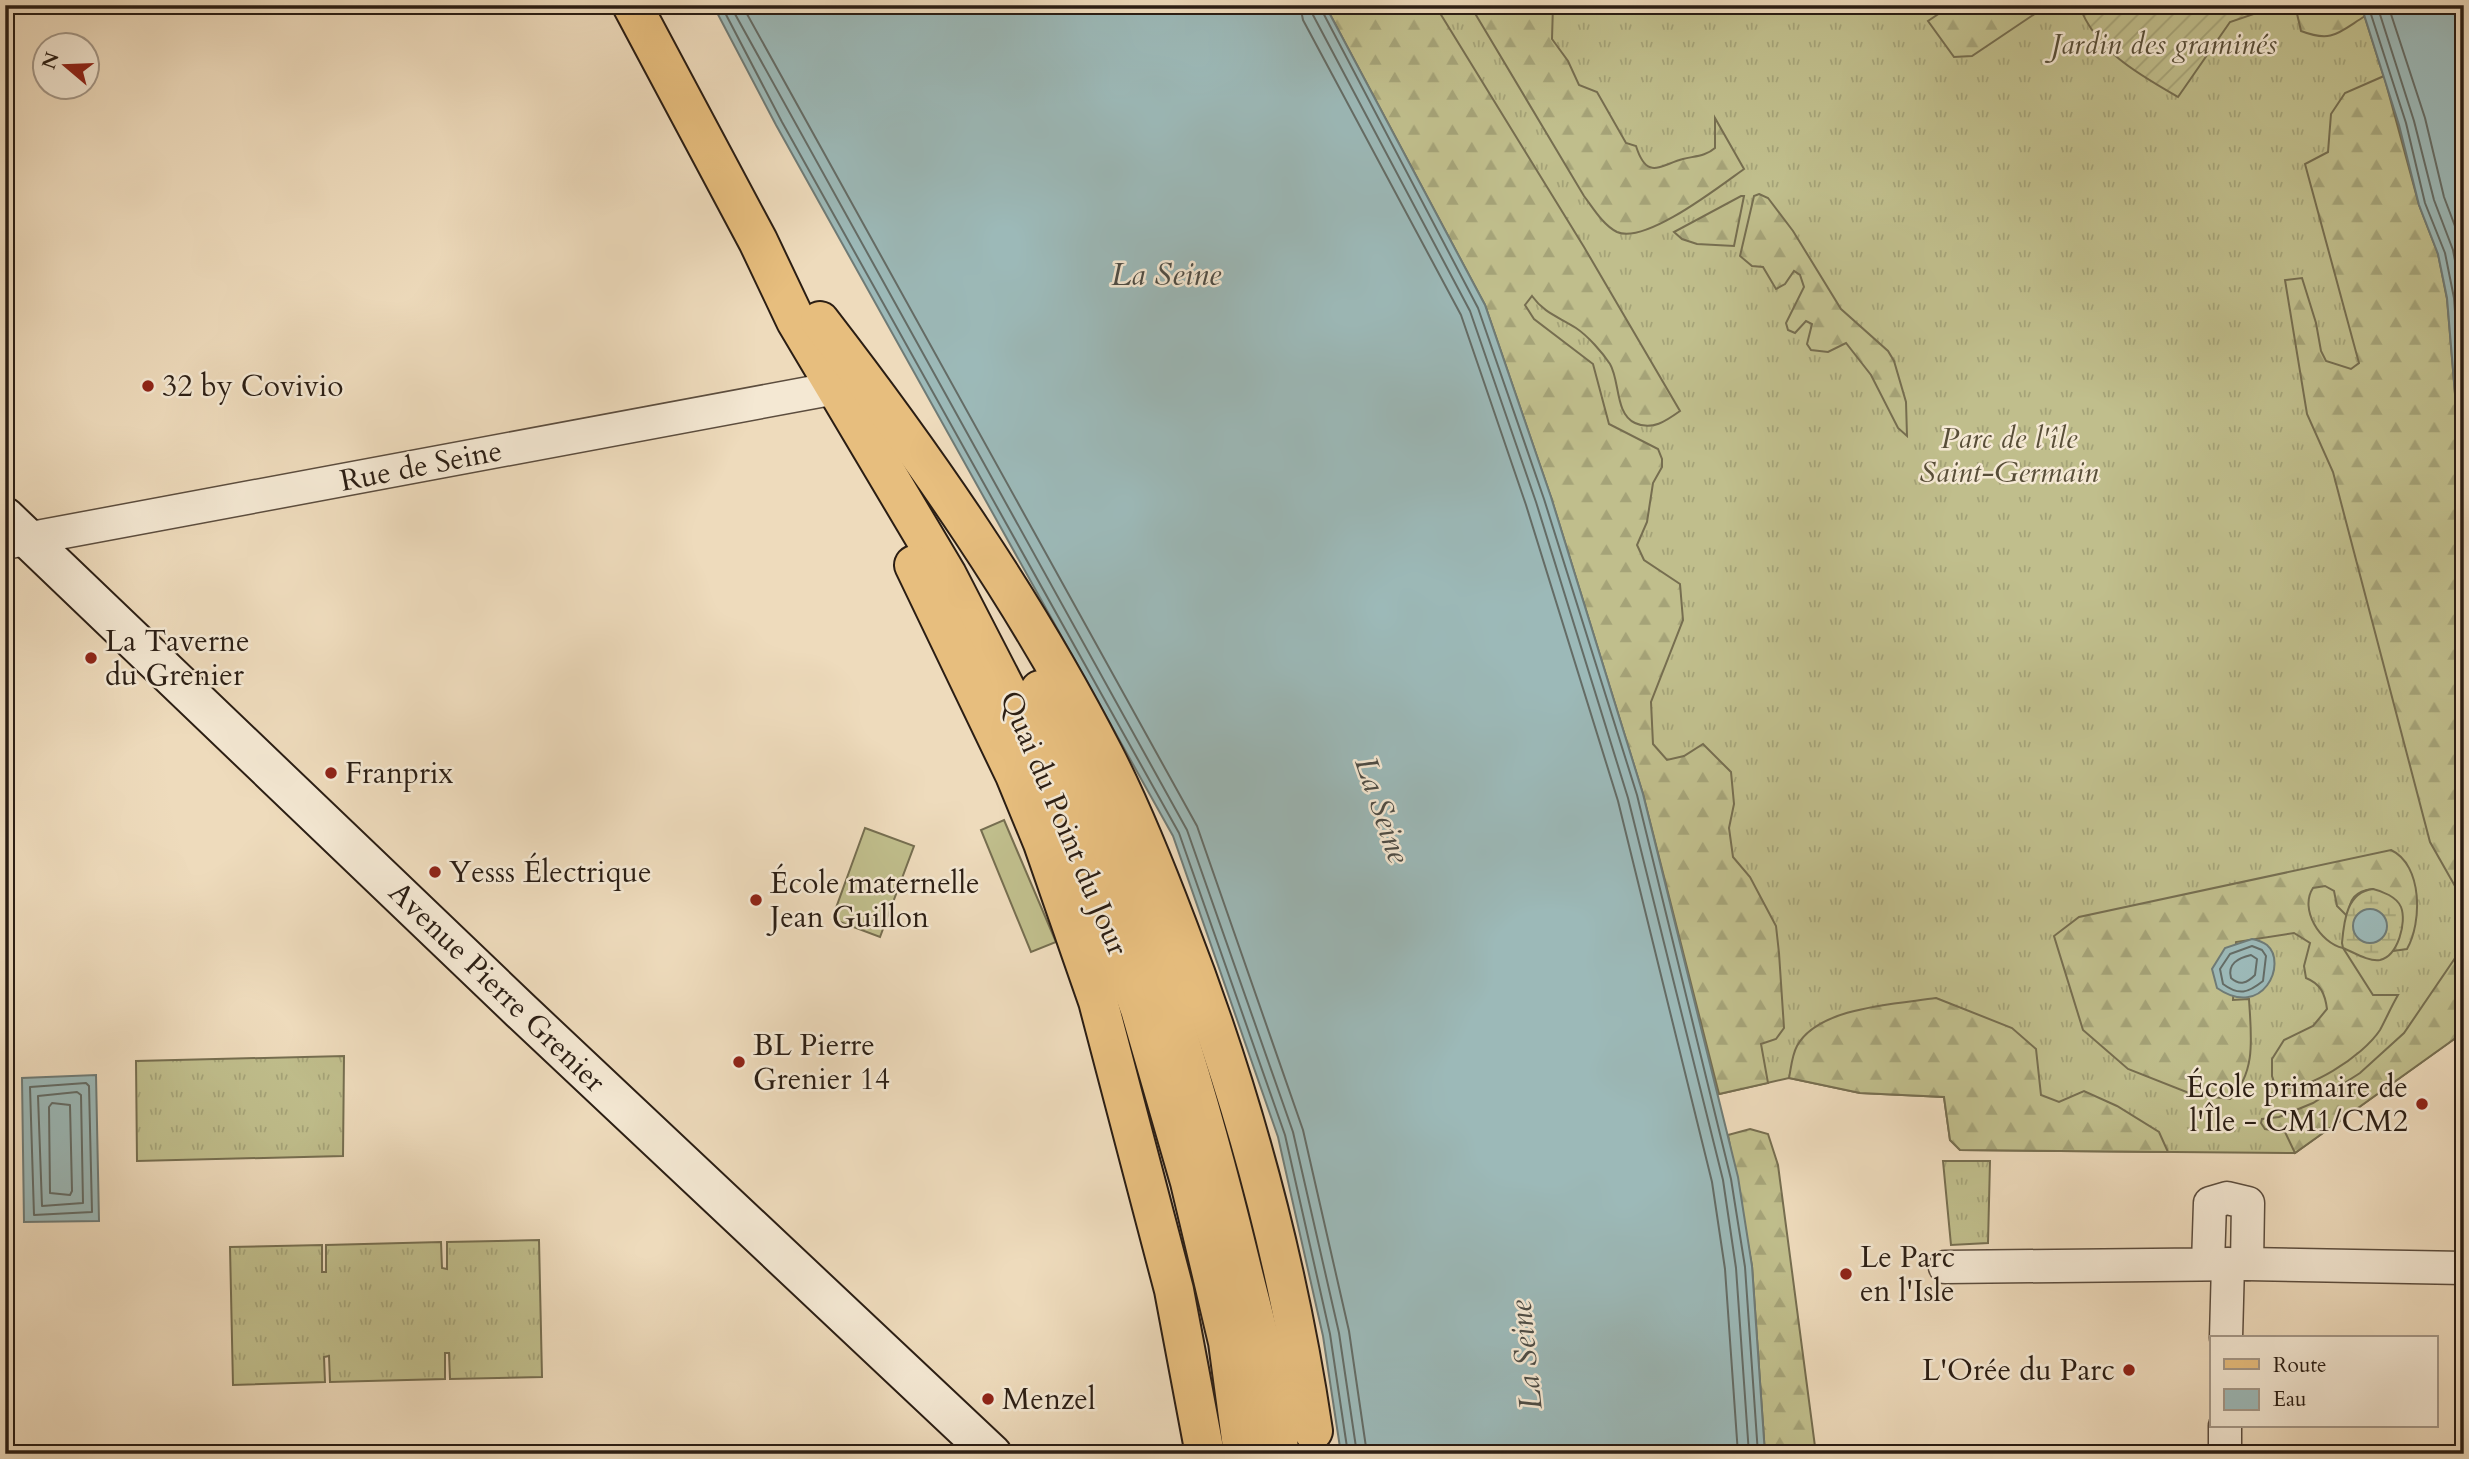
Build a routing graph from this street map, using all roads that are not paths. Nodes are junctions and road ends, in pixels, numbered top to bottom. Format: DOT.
graph roads {
  1 [pos="632,5"];
  2 [pos="758,241"];
  3 [pos="836,388"];
  4 [pos="900,492"];
  5 [pos="13,533"];
  6 [pos="979,542"];
  7 [pos="2228,1264"];
  8 [pos="1945,1267"];
  9 [pos="2464,1268"];
  10 [pos="2227,1336"];
  11 [pos="2225,1428"];
  12 [pos="1313,1431"];
  13 [pos="992,1454"];
  14 [pos="1205,1454"];
  15 [pos="1243,1454"];
  16 [pos="1279,1454"];
  17 [pos="2225,1454"];
  1 -- 2 [label="main road, Quai du Point du Jour"];
  2 -- 3 [label="main road, Quai du Point du Jour"];
  2 -- 6 [label="main road, Quai du Point du Jour"];
  3 -- 4 [label="main road, Quai du Point du Jour"];
  3 -- 5 [label="street, Rue de Seine"];
  4 -- 14 [label="main road"];
  4 -- 15 [label="main road, Quai du Point du Jour"];
  5 -- 13 [label="main road, Avenue Pierre Grenier"];
  6 -- 12 [label="main road, Quai du Point du Jour"];
  6 -- 16 [label="main road"];
  7 -- 8 [label="street"];
  7 -- 9 [label="street"];
  7 -- 10 [label="street"];
  11 -- 17 [label="street"];
}
